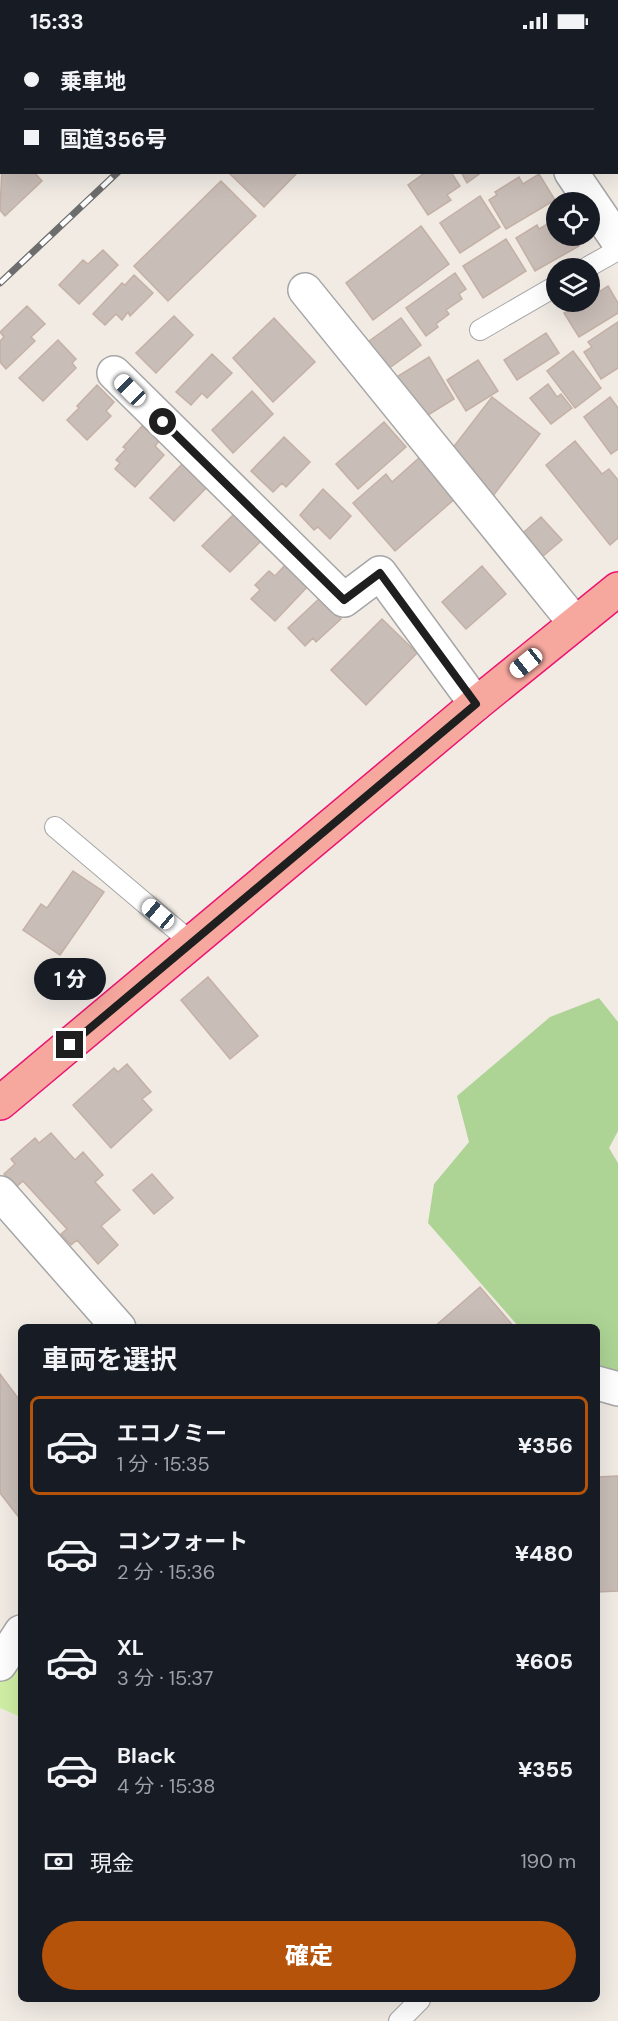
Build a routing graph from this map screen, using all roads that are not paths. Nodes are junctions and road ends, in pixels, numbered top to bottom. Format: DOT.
graph roads {
  1 [pos="572,174"];
  2 [pos="618,241"];
  3 [pos="618,250"];
  4 [pos="600,260"];
  5 [pos="305,290"];
  6 [pos="546,292"];
  7 [pos="480,330"];
  8 [pos="114,373"];
  9 [pos="618,589"];
  10 [pos="575,623"];
  11 [pos="476,704"];
  12 [pos="55,827"];
  13 [pos="192,943"];
  14 [pos="0,1104"];
  15 [pos="0,1192"];
  16 [pos="116,1324"];
  17 [pos="600,1384"];
  18 [pos="618,1389"];
  19 [pos="18,1637"];
  20 [pos="0,1664"];
  21 [pos="418,2002"];
  22 [pos="399,2021"];
  1 -- 2 [label="street"];
  3 -- 4 [label="lane"];
  5 -- 10 [label="street"];
  6 -- 7 [label="lane"];
  8 -- 11 [label="street"];
  9 -- 10 [label="highway"];
  10 -- 11 [label="highway"];
  11 -- 13 [label="highway"];
  12 -- 13 [label="lane"];
  13 -- 14 [label="highway"];
  15 -- 16 [label="street"];
  17 -- 18 [label="street"];
  19 -- 20 [label="street"];
  21 -- 22 [label="lane"];
}
